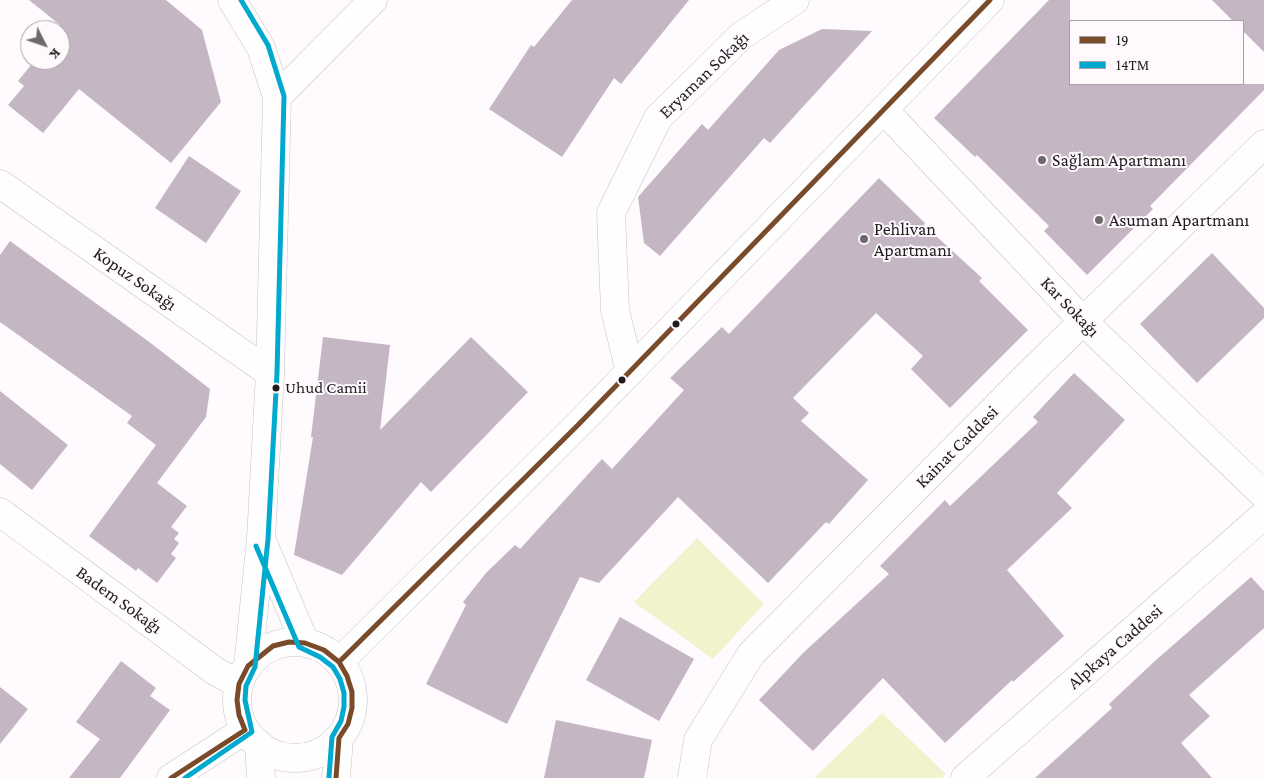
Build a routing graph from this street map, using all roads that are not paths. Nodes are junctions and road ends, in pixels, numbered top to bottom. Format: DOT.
graph roads {
  1 [pos="232,0"];
  2 [pos="373,0"];
  3 [pos="796,0"];
  4 [pos="990,0"];
  5 [pos="277,96"];
  6 [pos="884,110"];
  7 [pos="1264,144"];
  8 [pos="0,184"];
  9 [pos="1083,321"];
  10 [pos="630,372"];
  11 [pos="270,373"];
  12 [pos="1264,495"];
  13 [pos="0,512"];
  14 [pos="1264,515"];
  15 [pos="261,539"];
  16 [pos="305,643"];
  17 [pos="339,662"];
  18 [pos="244,675"];
  19 [pos="252,737"];
  20 [pos="339,738"];
  21 [pos="170,778"];
  22 [pos="262,778"];
  23 [pos="336,778"];
  24 [pos="692,778"];
  25 [pos="965,778"];
  1 -- 5 [label="street"];
  2 -- 5 [label="street"];
  3 -- 10 [label="street, Eryaman Sokağı"];
  4 -- 6 [label="street"];
  5 -- 11 [label="street"];
  6 -- 9 [label="street, Kar Sokağı"];
  6 -- 10 [label="street"];
  7 -- 9 [label="street, Kainat Caddesi"];
  8 -- 11 [label="street, Kopuz Sokağı"];
  9 -- 12 [label="street, Kar Sokağı"];
  9 -- 24 [label="street, Kainat Caddesi"];
  10 -- 17 [label="street"];
  11 -- 15 [label="street"];
  13 -- 18 [label="street, Badem Sokağı"];
  14 -- 25 [label="street, Alpkaya Caddesi"];
  15 -- 16 [label="street"];
  15 -- 18 [label="street"];
  16 -- 17 [label="street"];
  16 -- 18 [label="street"];
  17 -- 20 [label="street"];
  18 -- 19 [label="street"];
  19 -- 20 [label="street"];
  19 -- 21 [label="street"];
  19 -- 22 [label="street"];
  20 -- 23 [label="street"];
}
